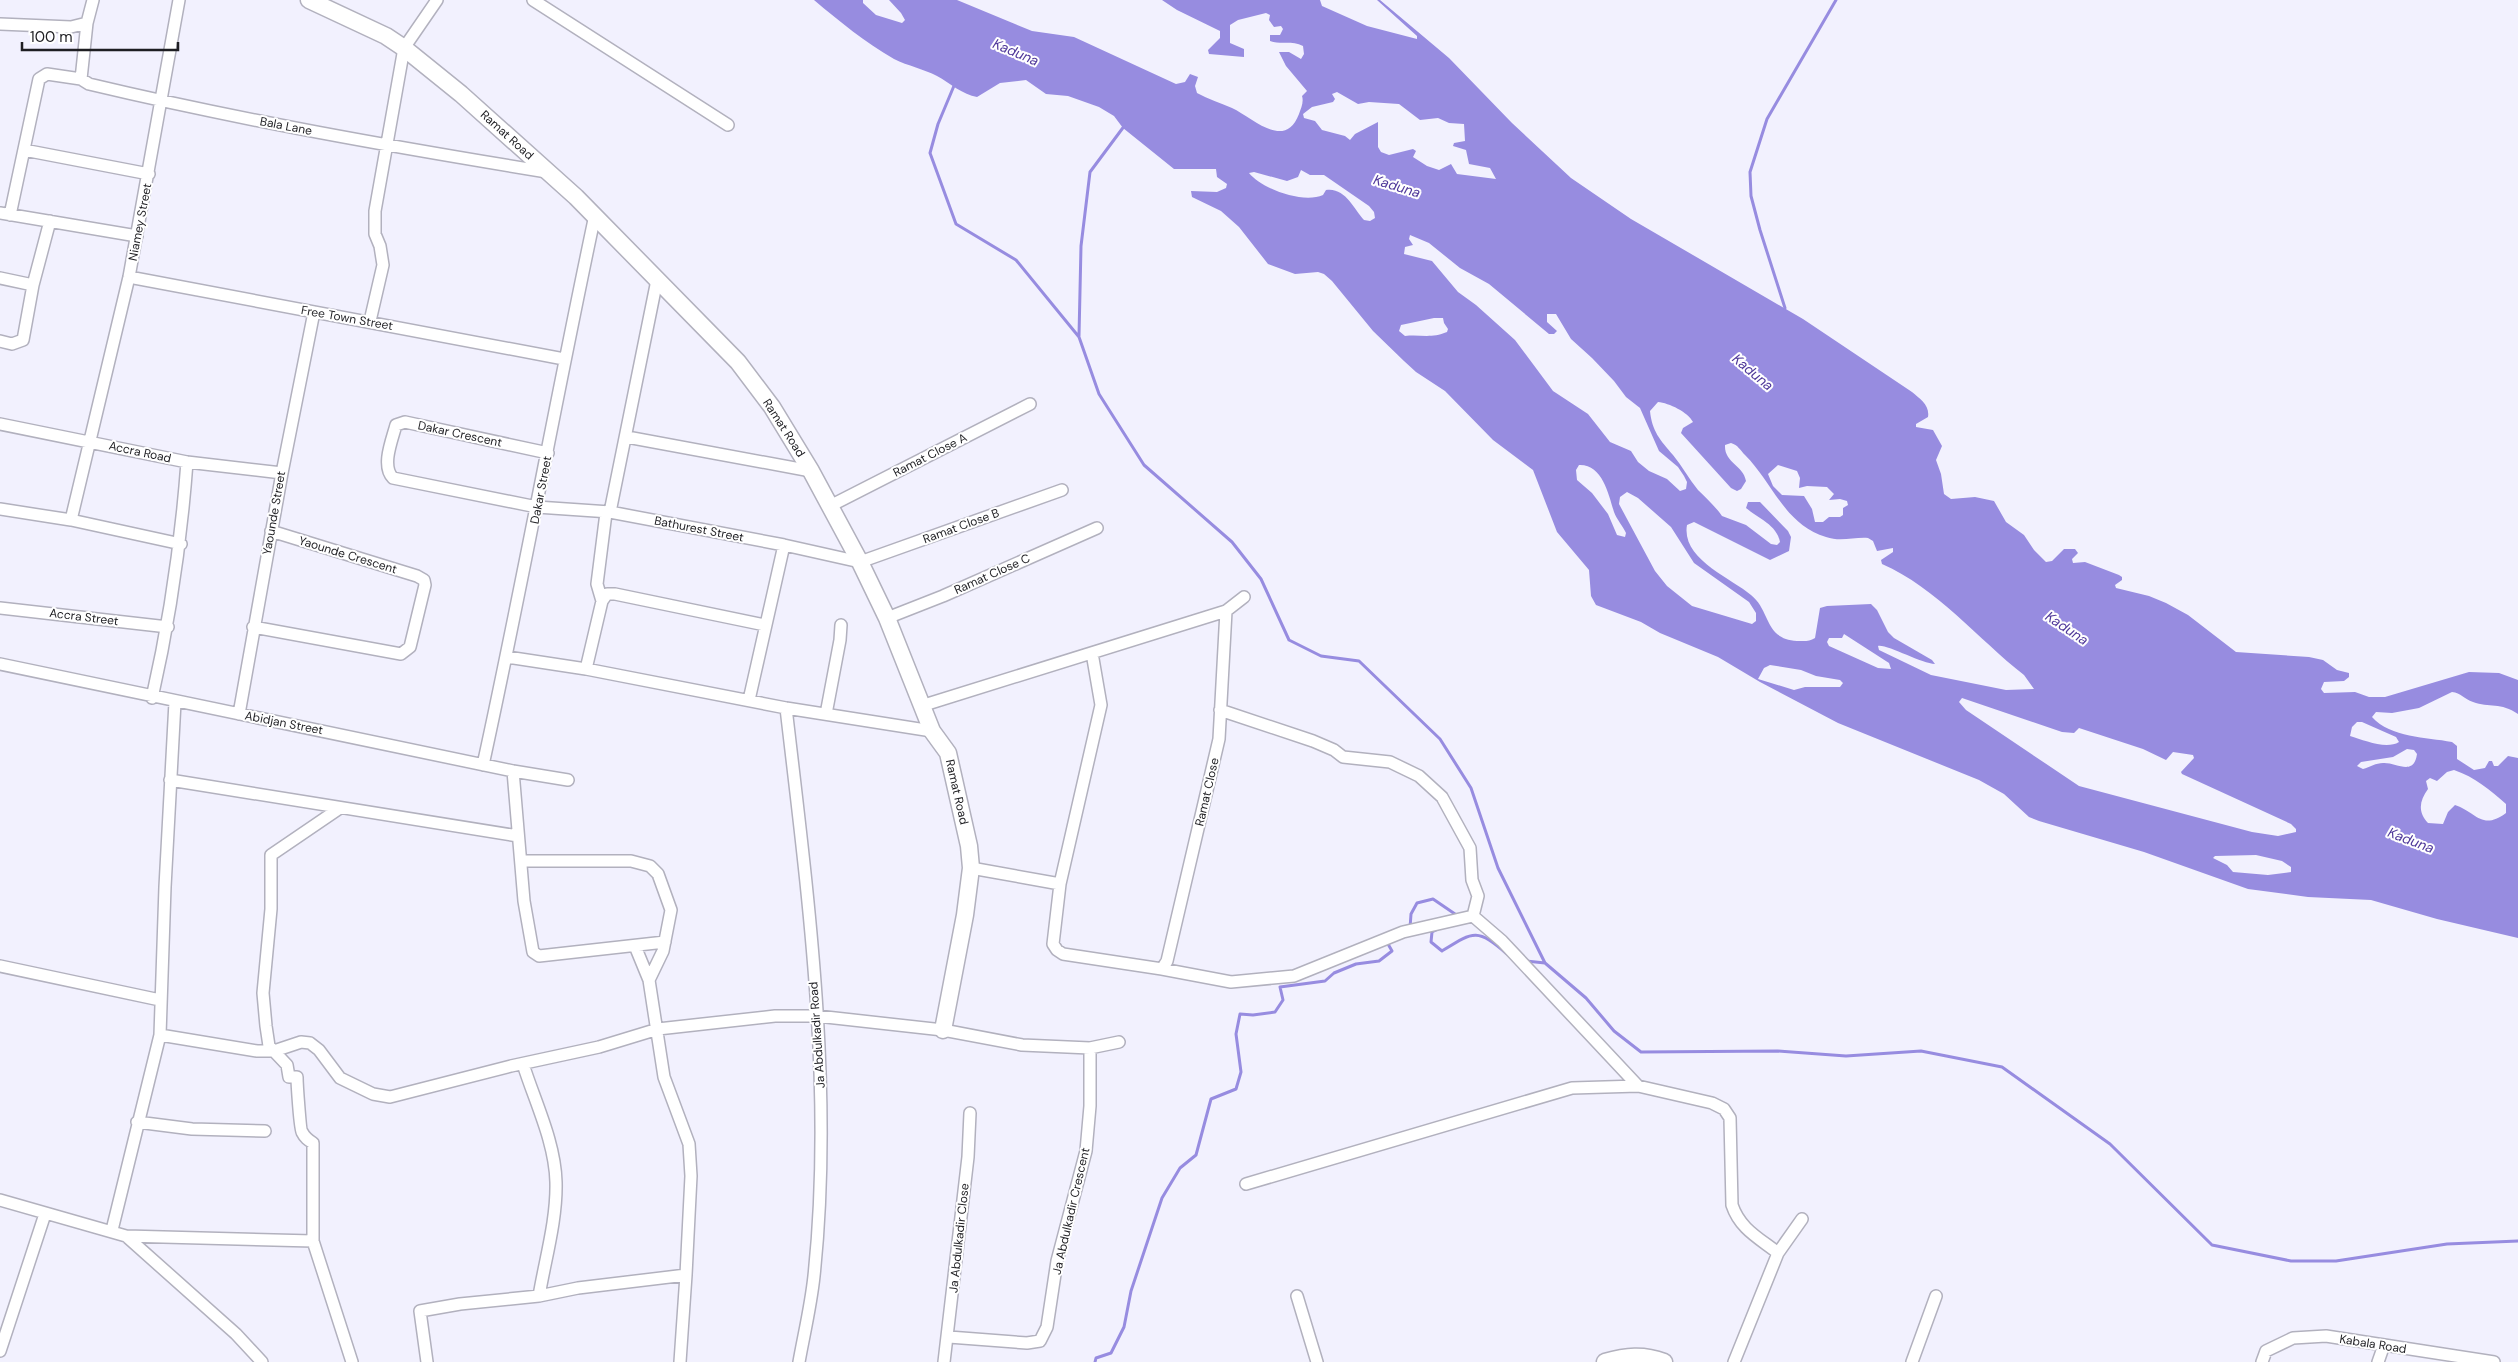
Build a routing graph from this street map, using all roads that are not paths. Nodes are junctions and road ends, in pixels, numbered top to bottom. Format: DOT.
graph roads {
  1 [pos="93,0"];
  2 [pos="179,0"];
  3 [pos="309,0"];
  4 [pos="437,0"];
  5 [pos="534,0"];
  6 [pos="88,23"];
  7 [pos="0,24"];
  8 [pos="404,48"];
  9 [pos="81,79"];
  10 [pos="162,101"];
  11 [pos="728,125"];
  12 [pos="388,146"];
  13 [pos="24,150"];
  14 [pos="549,173"];
  15 [pos="149,174"];
  16 [pos="5,214"];
  17 [pos="595,215"];
  18 [pos="50,221"];
  19 [pos="137,236"];
  20 [pos="129,277"];
  21 [pos="0,278"];
  22 [pos="657,280"];
  23 [pos="33,284"];
  24 [pos="314,312"];
  25 [pos="370,321"];
  26 [pos="0,341"];
  27 [pos="564,359"];
  28 [pos="1030,404"];
  29 [pos="0,424"];
  30 [pos="627,437"];
  31 [pos="88,442"];
  32 [pos="548,453"];
  33 [pos="187,462"];
  34 [pos="811,471"];
  35 [pos="282,473"];
  36 [pos="1062,490"];
  37 [pos="830,506"];
  38 [pos="538,507"];
  39 [pos="0,509"];
  40 [pos="608,513"];
  41 [pos="71,520"];
  42 [pos="1097,528"];
  43 [pos="271,531"];
  44 [pos="180,544"];
  45 [pos="784,545"];
  46 [pos="860,562"];
  47 [pos="1244,597"];
  48 [pos="602,601"];
  49 [pos="0,608"];
  50 [pos="1226,611"];
  51 [pos="886,618"];
  52 [pos="765,625"];
  53 [pos="841,625"];
  54 [pos="168,627"];
  55 [pos="253,627"];
  56 [pos="1092,653"];
  57 [pos="507,656"];
  58 [pos="0,664"];
  59 [pos="586,669"];
  60 [pos="152,698"];
  61 [pos="748,700"];
  62 [pos="175,702"];
  63 [pos="921,706"];
  64 [pos="786,708"];
  65 [pos="1220,710"];
  66 [pos="238,714"];
  67 [pos="826,714"];
  68 [pos="932,731"];
  69 [pos="483,765"];
  70 [pos="512,771"];
  71 [pos="170,780"];
  72 [pos="568,780"];
  73 [pos="340,808"];
  74 [pos="518,836"];
  75 [pos="522,861"];
  76 [pos="971,868"];
  77 [pos="1060,884"];
  78 [pos="1473,916"];
  79 [pos="665,942"];
  80 [pos="635,946"];
  81 [pos="0,966"];
  82 [pos="1162,969"];
  83 [pos="649,980"];
  84 [pos="160,1000"];
  85 [pos="817,1016"];
  86 [pos="658,1030"];
  87 [pos="943,1030"];
  88 [pos="160,1035"];
  89 [pos="1119,1042"];
  90 [pos="1090,1048"];
  91 [pos="274,1051"];
  92 [pos="523,1064"];
  93 [pos="1638,1086"];
  94 [pos="970,1113"];
  95 [pos="137,1122"];
  96 [pos="265,1131"];
  97 [pos="1246,1184"];
  98 [pos="0,1200"];
  99 [pos="45,1214"];
  100 [pos="1802,1218"];
  101 [pos="112,1230"];
  102 [pos="126,1236"];
  103 [pos="313,1241"];
  104 [pos="1778,1252"];
  105 [pos="686,1275"];
  106 [pos="538,1296"];
  107 [pos="1298,1296"];
  108 [pos="1936,1296"];
  109 [pos="949,1337"];
  110 [pos="2384,1345"];
  111 [pos="0,1351"];
  112 [pos="2443,1358"];
  113 [pos="262,1362"];
  114 [pos="352,1362"];
  115 [pos="427,1362"];
  116 [pos="680,1362"];
  117 [pos="799,1362"];
  118 [pos="944,1362"];
  119 [pos="1317,1362"];
  120 [pos="1605,1362"];
  121 [pos="1664,1362"];
  122 [pos="1734,1362"];
  123 [pos="1912,1362"];
  124 [pos="2262,1362"];
  125 [pos="2378,1362"];
  126 [pos="2494,1362"];
  1 -- 6 [label="street"];
  2 -- 10 [label="street, Niamey Street"];
  3 -- 8 [label="street, Ramat Road"];
  4 -- 8 [label="street"];
  5 -- 11 [label="street"];
  6 -- 7 [label="street"];
  6 -- 9 [label="street"];
  8 -- 12 [label="street"];
  8 -- 14 [label="street, Ramat Road"];
  9 -- 10 [label="street, Bala Lane"];
  9 -- 13 [label="street, Bala Lane"];
  10 -- 12 [label="street, Bala Lane"];
  10 -- 15 [label="street, Niamey Street"];
  12 -- 14 [label="street, Bala Lane"];
  12 -- 25 [label="street"];
  13 -- 15 [label="street"];
  13 -- 16 [label="street"];
  14 -- 17 [label="street, Ramat Road"];
  15 -- 19 [label="street, Niamey Street"];
  16 -- 18 [label="street"];
  17 -- 22 [label="street, Ramat Road"];
  17 -- 27 [label="street, Dakar Street"];
  18 -- 19 [label="street"];
  18 -- 23 [label="street"];
  19 -- 20 [label="street, Niamey Street"];
  20 -- 24 [label="street, Free Town Street"];
  20 -- 31 [label="street, Niamey Street"];
  21 -- 23 [label="street"];
  22 -- 30 [label="street"];
  22 -- 34 [label="street, Ramat Road"];
  23 -- 26 [label="street"];
  24 -- 25 [label="street, Free Town Street"];
  24 -- 35 [label="street, Yaounde Street"];
  25 -- 27 [label="street, Free Town Street"];
  27 -- 32 [label="street, Dakar Street"];
  28 -- 37 [label="street, Ramat Close A"];
  29 -- 31 [label="street, Accra Road"];
  30 -- 34 [label="street"];
  30 -- 40 [label="street"];
  31 -- 33 [label="street, Accra Road"];
  31 -- 41 [label="street, Niamey Street"];
  32 -- 38 [label="street, Dakar Street"];
  32 -- 38 [label="street, Dakar Crescent"];
  33 -- 35 [label="street, Accra Road"];
  33 -- 44 [label="street"];
  34 -- 37 [label="street, Ramat Road"];
  35 -- 43 [label="street, Yaounde Street"];
  36 -- 46 [label="street, Ramat Close B"];
  37 -- 46 [label="street, Ramat Road"];
  38 -- 40 [label="street, Bathurest Street"];
  38 -- 57 [label="street, Dakar Street"];
  39 -- 41 [label="street"];
  40 -- 45 [label="street, Bathurest Street"];
  40 -- 48 [label="street"];
  41 -- 44 [label="street"];
  42 -- 51 [label="street, Ramat Close C"];
  43 -- 55 [label="street, Yaounde Street"];
  43 -- 55 [label="street, Yaounde Crescent"];
  44 -- 54 [label="street"];
  45 -- 46 [label="street, Bathurest Street"];
  45 -- 52 [label="street"];
  46 -- 51 [label="street, Ramat Road"];
  47 -- 50 [label="street"];
  48 -- 52 [label="street"];
  48 -- 59 [label="street"];
  49 -- 54 [label="street, Accra Street"];
  50 -- 56 [label="street"];
  50 -- 65 [label="street, Ramat Close"];
  51 -- 63 [label="street, Ramat Road"];
  52 -- 61 [label="street"];
  53 -- 67 [label="street"];
  54 -- 60 [label="street"];
  55 -- 66 [label="street, Yaounde Street"];
  56 -- 63 [label="street"];
  56 -- 77 [label="street"];
  57 -- 59 [label="street"];
  57 -- 69 [label="street, Dakar Street"];
  58 -- 60 [label="street, Abidjan Street"];
  59 -- 61 [label="street"];
  60 -- 62 [label="street, Abidjan Street"];
  61 -- 64 [label="street"];
  62 -- 66 [label="street, Abidjan Street"];
  62 -- 71 [label="street"];
  63 -- 68 [label="street, Ramat Road"];
  64 -- 67 [label="street"];
  64 -- 85 [label="street, Ja Abdulkadir Road"];
  65 -- 78 [label="street"];
  65 -- 82 [label="street, Ramat Close"];
  66 -- 69 [label="street, Abidjan Street"];
  67 -- 68 [label="street"];
  68 -- 76 [label="street, Ramat Road"];
  69 -- 70 [label="street, Abidjan Street"];
  70 -- 72 [label="street, Abidjan Street"];
  70 -- 74 [label="street"];
  71 -- 73 [label="street"];
  71 -- 84 [label="street"];
  73 -- 74 [label="street"];
  73 -- 91 [label="street"];
  74 -- 75 [label="street"];
  75 -- 79 [label="street"];
  75 -- 80 [label="street"];
  76 -- 77 [label="street"];
  76 -- 87 [label="street, Ramat Road"];
  77 -- 82 [label="street"];
  78 -- 82 [label="street"];
  78 -- 93 [label="street"];
  79 -- 80 [label="street"];
  79 -- 83 [label="street"];
  80 -- 83 [label="street"];
  81 -- 84 [label="street"];
  83 -- 86 [label="street"];
  84 -- 88 [label="street"];
  85 -- 86 [label="street"];
  85 -- 87 [label="street"];
  85 -- 117 [label="street, Ja Abdulkadir Road"];
  86 -- 92 [label="street"];
  86 -- 105 [label="street"];
  87 -- 90 [label="street"];
  88 -- 91 [label="street"];
  88 -- 95 [label="street"];
  89 -- 90 [label="street"];
  90 -- 109 [label="street, Ja Abdulkadir Crescent"];
  91 -- 92 [label="street"];
  91 -- 103 [label="street"];
  92 -- 106 [label="street"];
  93 -- 97 [label="street"];
  93 -- 104 [label="street"];
  94 -- 109 [label="street, Ja Abdulkadir Close"];
  95 -- 96 [label="street"];
  95 -- 101 [label="street"];
  98 -- 99 [label="street"];
  99 -- 101 [label="street"];
  99 -- 111 [label="street"];
  100 -- 104 [label="street"];
  101 -- 102 [label="street"];
  102 -- 103 [label="street"];
  102 -- 113 [label="street"];
  103 -- 114 [label="street"];
  104 -- 122 [label="street"];
  105 -- 106 [label="street"];
  105 -- 116 [label="street"];
  106 -- 115 [label="street"];
  107 -- 119 [label="street"];
  108 -- 123 [label="street"];
  109 -- 118 [label="street, Ja Abdulkadir Close"];
  110 -- 112 [label="street, Kabala Road"];
  110 -- 124 [label="street, Kabala Road"];
  110 -- 125 [label="street"];
  112 -- 126 [label="street, Kabala Road"];
  120 -- 121 [label="street"];
}
